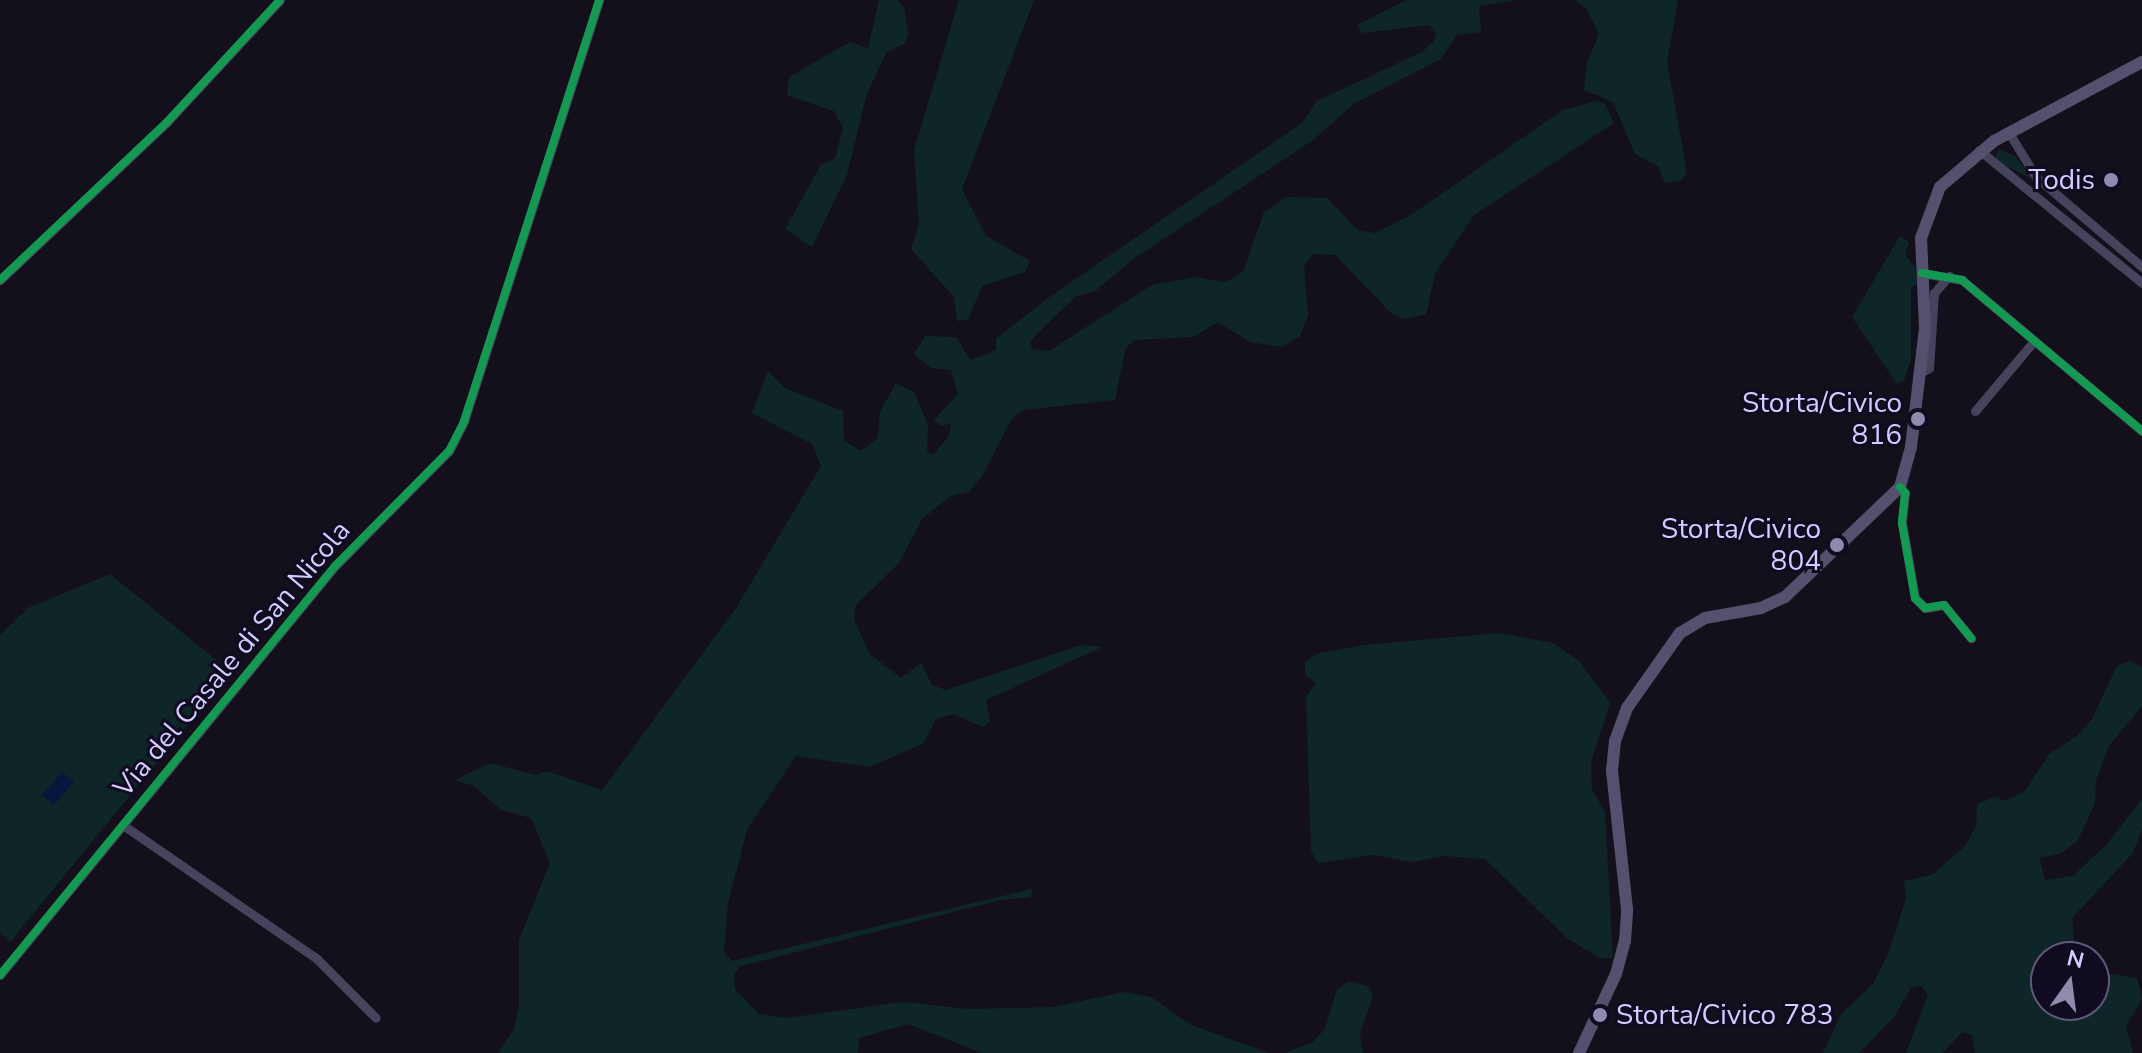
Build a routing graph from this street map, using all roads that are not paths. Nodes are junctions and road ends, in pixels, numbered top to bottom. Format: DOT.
graph roads {
  1 [pos="280,0"];
  2 [pos="599,0"];
  3 [pos="2142,62"];
  4 [pos="2009,133"];
  5 [pos="1979,150"];
  6 [pos="2142,267"];
  7 [pos="1922,273"];
  8 [pos="1949,276"];
  9 [pos="0,280"];
  10 [pos="2142,283"];
  11 [pos="2034,341"];
  12 [pos="1920,373"];
  13 [pos="1975,411"];
  14 [pos="2142,431"];
  15 [pos="1900,487"];
  16 [pos="1971,638"];
  17 [pos="123,825"];
  18 [pos="0,975"];
  19 [pos="376,1018"];
  20 [pos="1579,1053"];
  1 -- 9 [label="street"];
  2 -- 17 [label="street, Via del Casale di San Nicola"];
  3 -- 4 [label="main road"];
  4 -- 5 [label="main road"];
  4 -- 6 [label="street"];
  5 -- 7 [label="main road"];
  5 -- 10 [label="street"];
  7 -- 8 [label="street"];
  7 -- 12 [label="main road"];
  8 -- 11 [label="street"];
  8 -- 12 [label="street"];
  11 -- 13 [label="street"];
  11 -- 14 [label="street"];
  12 -- 15 [label="main road"];
  15 -- 16 [label="street"];
  15 -- 20 [label="main road"];
  17 -- 18 [label="street, Via del Casale di San Nicola"];
  17 -- 19 [label="street"];
}
